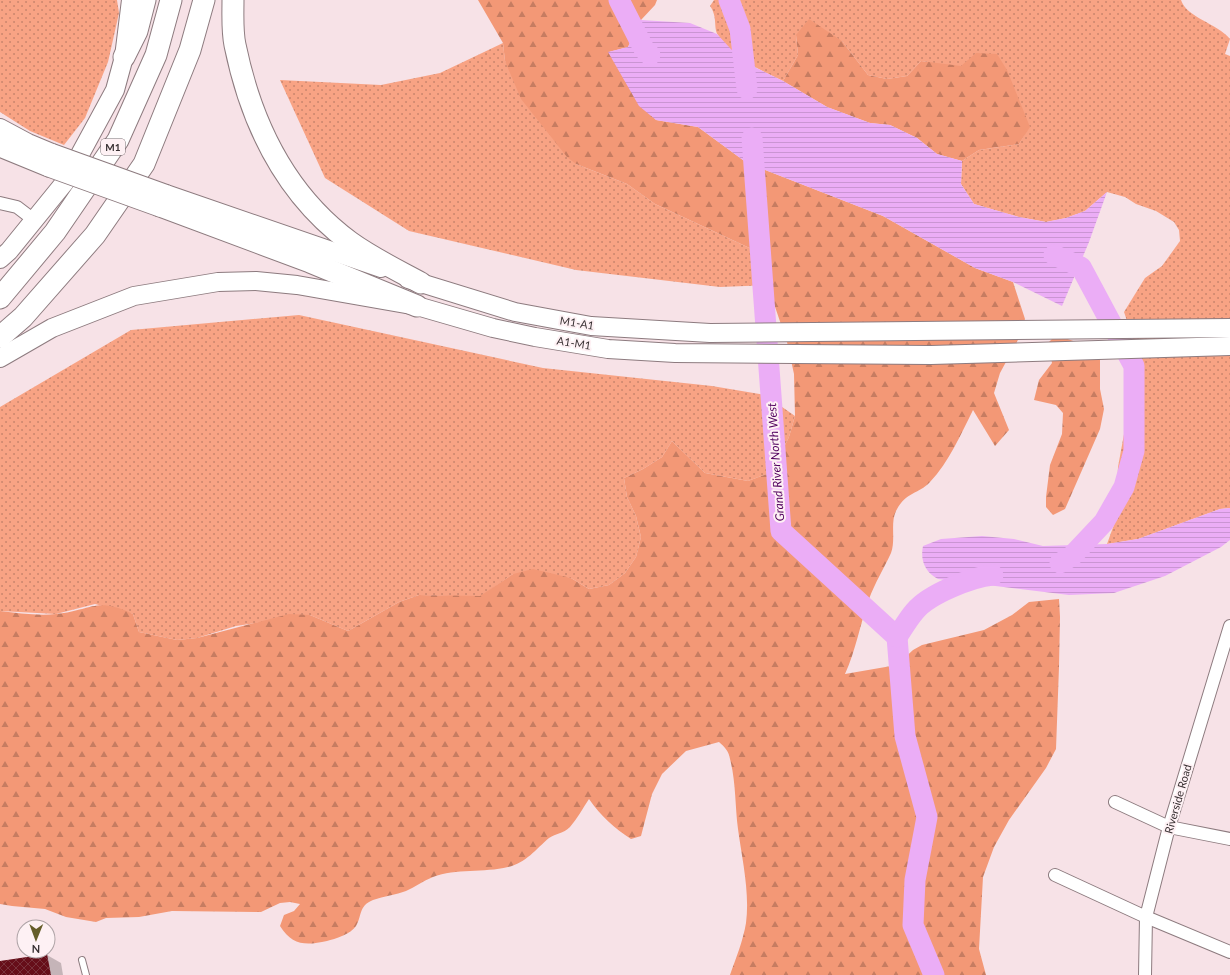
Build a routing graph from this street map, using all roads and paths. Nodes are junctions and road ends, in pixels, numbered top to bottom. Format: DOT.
graph roads {
  1 [pos="131,0"];
  2 [pos="145,0"];
  3 [pos="171,0"];
  4 [pos="204,0"];
  5 [pos="233,0"];
  6 [pos="124,57"];
  7 [pos="0,128"];
  8 [pos="0,146"];
  9 [pos="50,159"];
  10 [pos="163,200"];
  11 [pos="0,203"];
  12 [pos="34,220"];
  13 [pos="0,259"];
  14 [pos="421,283"];
  15 [pos="0,298"];
  16 [pos="417,306"];
  17 [pos="1230,328"];
  18 [pos="0,337"];
  19 [pos="1230,346"];
  20 [pos="0,358"];
  21 [pos="1230,626"];
  22 [pos="1115,802"];
  23 [pos="1169,827"];
  24 [pos="1230,839"];
  25 [pos="1055,874"];
  26 [pos="1146,917"];
  27 [pos="1230,952"];
  28 [pos="82,960"];
  29 [pos="86,975"];
  30 [pos="1145,975"];
  1 -- 6 [label="main road"];
  2 -- 6 [label="highway"];
  3 -- 15 [label="highway, M1"];
  4 -- 18 [label="highway"];
  5 -- 14 [label="highway"];
  6 -- 12 [label="main road"];
  7 -- 9 [label="main road"];
  8 -- 9 [label="highway"];
  9 -- 10 [label="highway, bridge"];
  10 -- 14 [label="main road, M1-A1"];
  10 -- 16 [label="highway"];
  11 -- 12 [label="street"];
  12 -- 13 [label="main road"];
  14 -- 17 [label="main road, M1-A1"];
  16 -- 19 [label="main road, A1-M1"];
  16 -- 20 [label="main road, A1-M1"];
  21 -- 23 [label="street, Riverside Road"];
  22 -- 23 [label="street"];
  23 -- 24 [label="street"];
  23 -- 26 [label="street, Riverside Road"];
  25 -- 26 [label="street"];
  26 -- 27 [label="street"];
  26 -- 30 [label="street, Riverside Road"];
  28 -- 29 [label="lane"];
}
